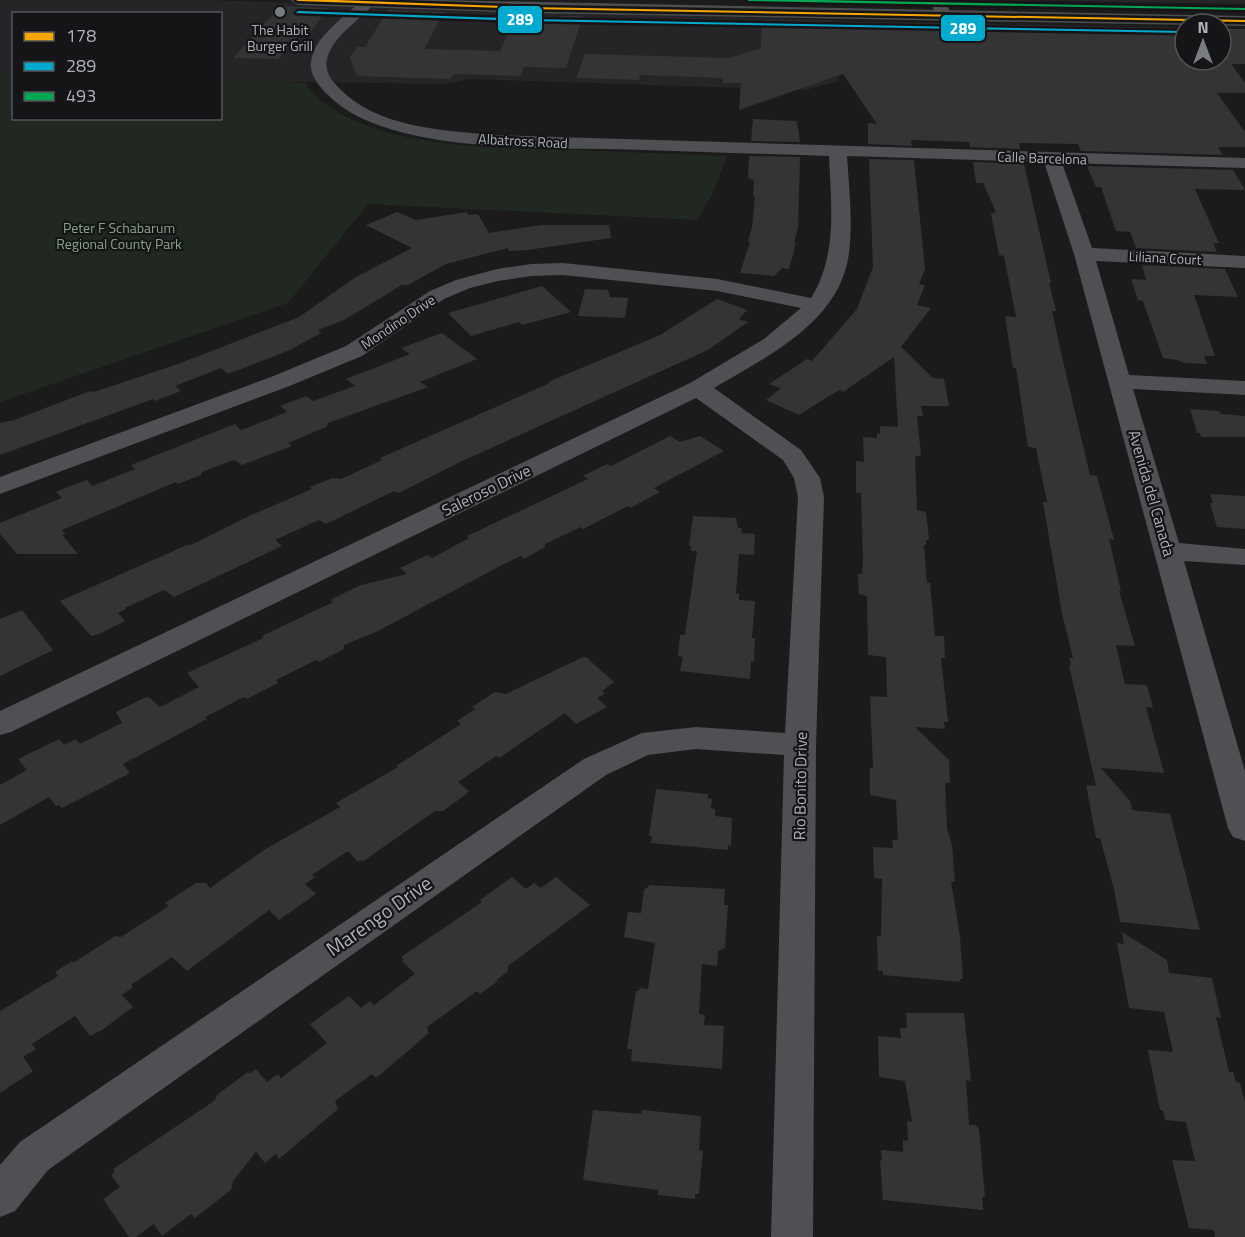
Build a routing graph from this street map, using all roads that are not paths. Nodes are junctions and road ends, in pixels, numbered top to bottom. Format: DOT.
graph roads {
  1 [pos="298,0"];
  2 [pos="524,0"];
  3 [pos="368,1"];
  4 [pos="673,3"];
  5 [pos="941,8"];
  6 [pos="593,9"];
  7 [pos="1245,13"];
  8 [pos="1245,21"];
  9 [pos="838,152"];
  10 [pos="1052,159"];
  11 [pos="1245,164"];
  12 [pos="1084,254"];
  13 [pos="1245,262"];
  14 [pos="816,305"];
  15 [pos="1120,381"];
  16 [pos="698,388"];
  17 [pos="1245,388"];
  18 [pos="0,486"];
  19 [pos="1168,551"];
  20 [pos="1245,556"];
  21 [pos="0,724"];
  22 [pos="800,745"];
  23 [pos="1245,828"];
  24 [pos="0,1197"];
  25 [pos="792,1237"];
  1 -- 3 [label="main road"];
  2 -- 4 [label="main road"];
  3 -- 6 [label="main road"];
  3 -- 9 [label="street, Albatross Road"];
  4 -- 5 [label="main road"];
  4 -- 6 [label="main road"];
  5 -- 6 [label="main road"];
  5 -- 7 [label="main road"];
  5 -- 8 [label="main road"];
  9 -- 10 [label="street, Calle Barcelona"];
  9 -- 14 [label="street, Saleroso Drive"];
  10 -- 11 [label="street, Calle Barcelona"];
  10 -- 12 [label="street, Avenida del Canada"];
  12 -- 13 [label="street, Liliana Court"];
  12 -- 15 [label="street, Avenida del Canada"];
  14 -- 16 [label="street, Saleroso Drive"];
  14 -- 18 [label="street, Mondino Drive"];
  15 -- 17 [label="street"];
  15 -- 19 [label="street, Avenida del Canada"];
  16 -- 21 [label="street, Saleroso Drive"];
  16 -- 22 [label="street, Rio Bonito Drive"];
  19 -- 20 [label="street"];
  19 -- 23 [label="street, Avenida del Canada"];
  22 -- 24 [label="street, Marengo Drive"];
  22 -- 25 [label="street, Rio Bonito Drive"];
}
